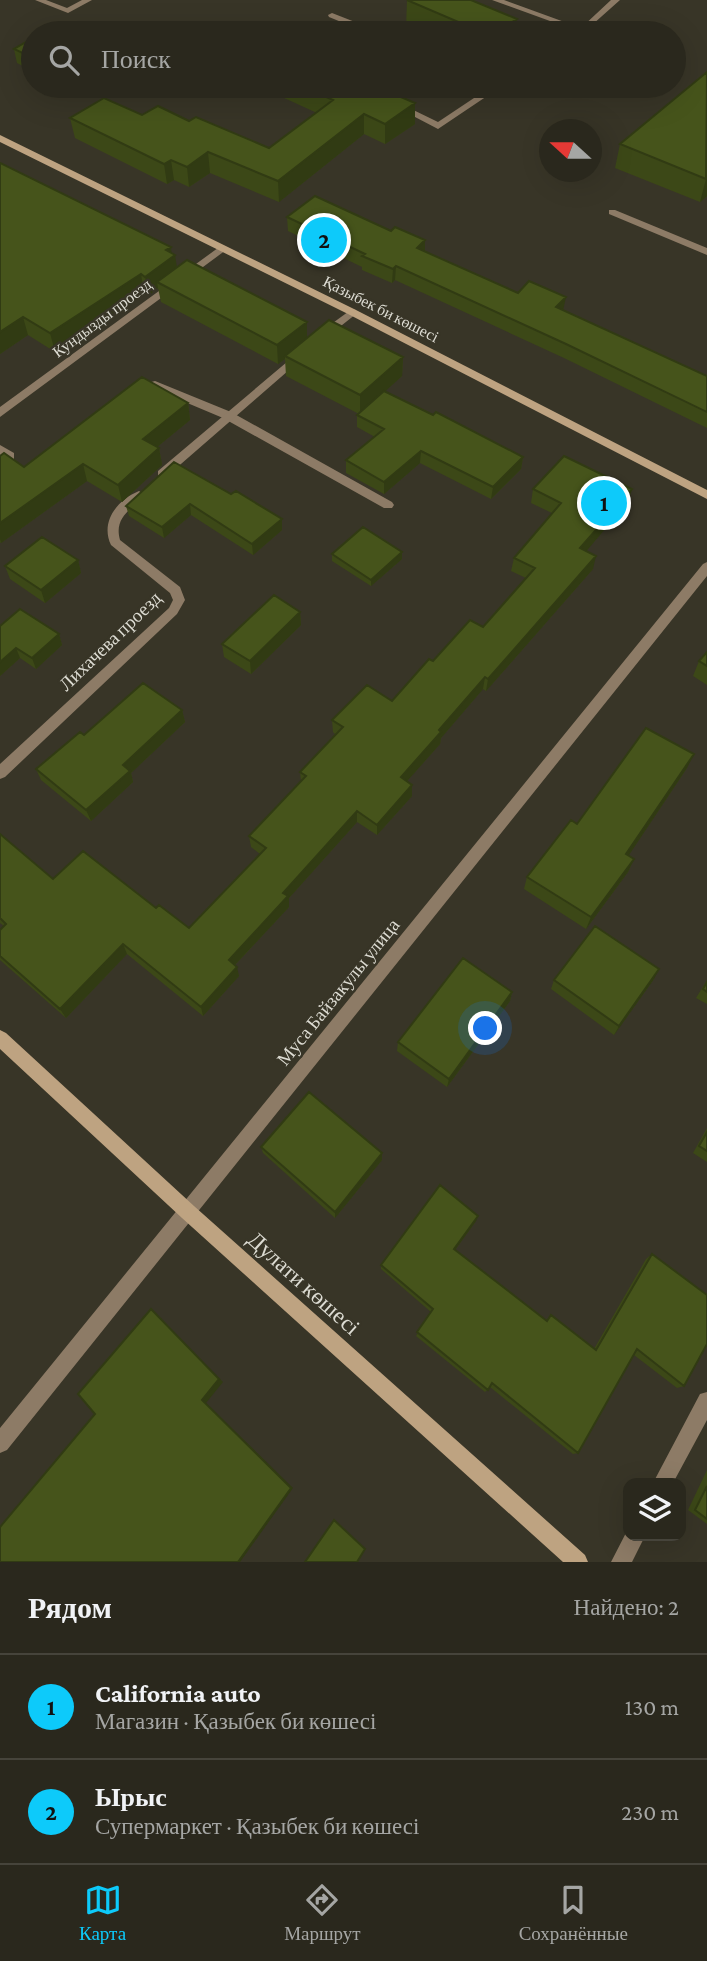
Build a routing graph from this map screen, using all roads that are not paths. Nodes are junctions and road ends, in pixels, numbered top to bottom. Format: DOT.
graph roads {
  1 [pos="39,0"];
  2 [pos="88,0"];
  3 [pos="496,0"];
  4 [pos="616,0"];
  5 [pos="332,15"];
  6 [pos="346,21"];
  7 [pos="551,21"];
  8 [pos="592,21"];
  9 [pos="480,98"];
  10 [pos="391,103"];
  11 [pos="2,141"];
  12 [pos="612,212"];
  13 [pos="222,248"];
  14 [pos="707,252"];
  15 [pos="352,312"];
  16 [pos="134,391"];
  17 [pos="0,413"];
  18 [pos="227,415"];
  19 [pos="707,495"];
  20 [pos="388,505"];
  21 [pos="707,567"];
  22 [pos="0,773"];
  23 [pos="0,1038"];
  24 [pos="188,1212"];
  25 [pos="707,1401"];
  26 [pos="0,1443"];
  27 [pos="666,1478"];
  28 [pos="632,1541"];
  29 [pos="578,1562"];
  30 [pos="621,1562"];
  1 -- 2 [label="street"];
  3 -- 7 [label="street"];
  4 -- 8 [label="street"];
  5 -- 6 [label="street"];
  9 -- 10 [label="street"];
  11 -- 13 [label="main road, Қазыбек би көшесі"];
  12 -- 14 [label="street"];
  13 -- 15 [label="main road, Қазыбек би көшесі"];
  13 -- 17 [label="street, Кундызды проезд"];
  15 -- 18 [label="street, Лихачева проезд"];
  15 -- 19 [label="main road, Қазыбек би көшесі"];
  16 -- 18 [label="street"];
  18 -- 20 [label="street"];
  18 -- 22 [label="street, Лихачева проезд"];
  21 -- 24 [label="street, Муса Байзакулы улица"];
  23 -- 24 [label="main road, Дулати көшесі"];
  24 -- 26 [label="street, Муса Байзакулы улица"];
  24 -- 29 [label="main road, Дулати көшесі"];
  25 -- 27 [label="street"];
  28 -- 30 [label="street"];
}
